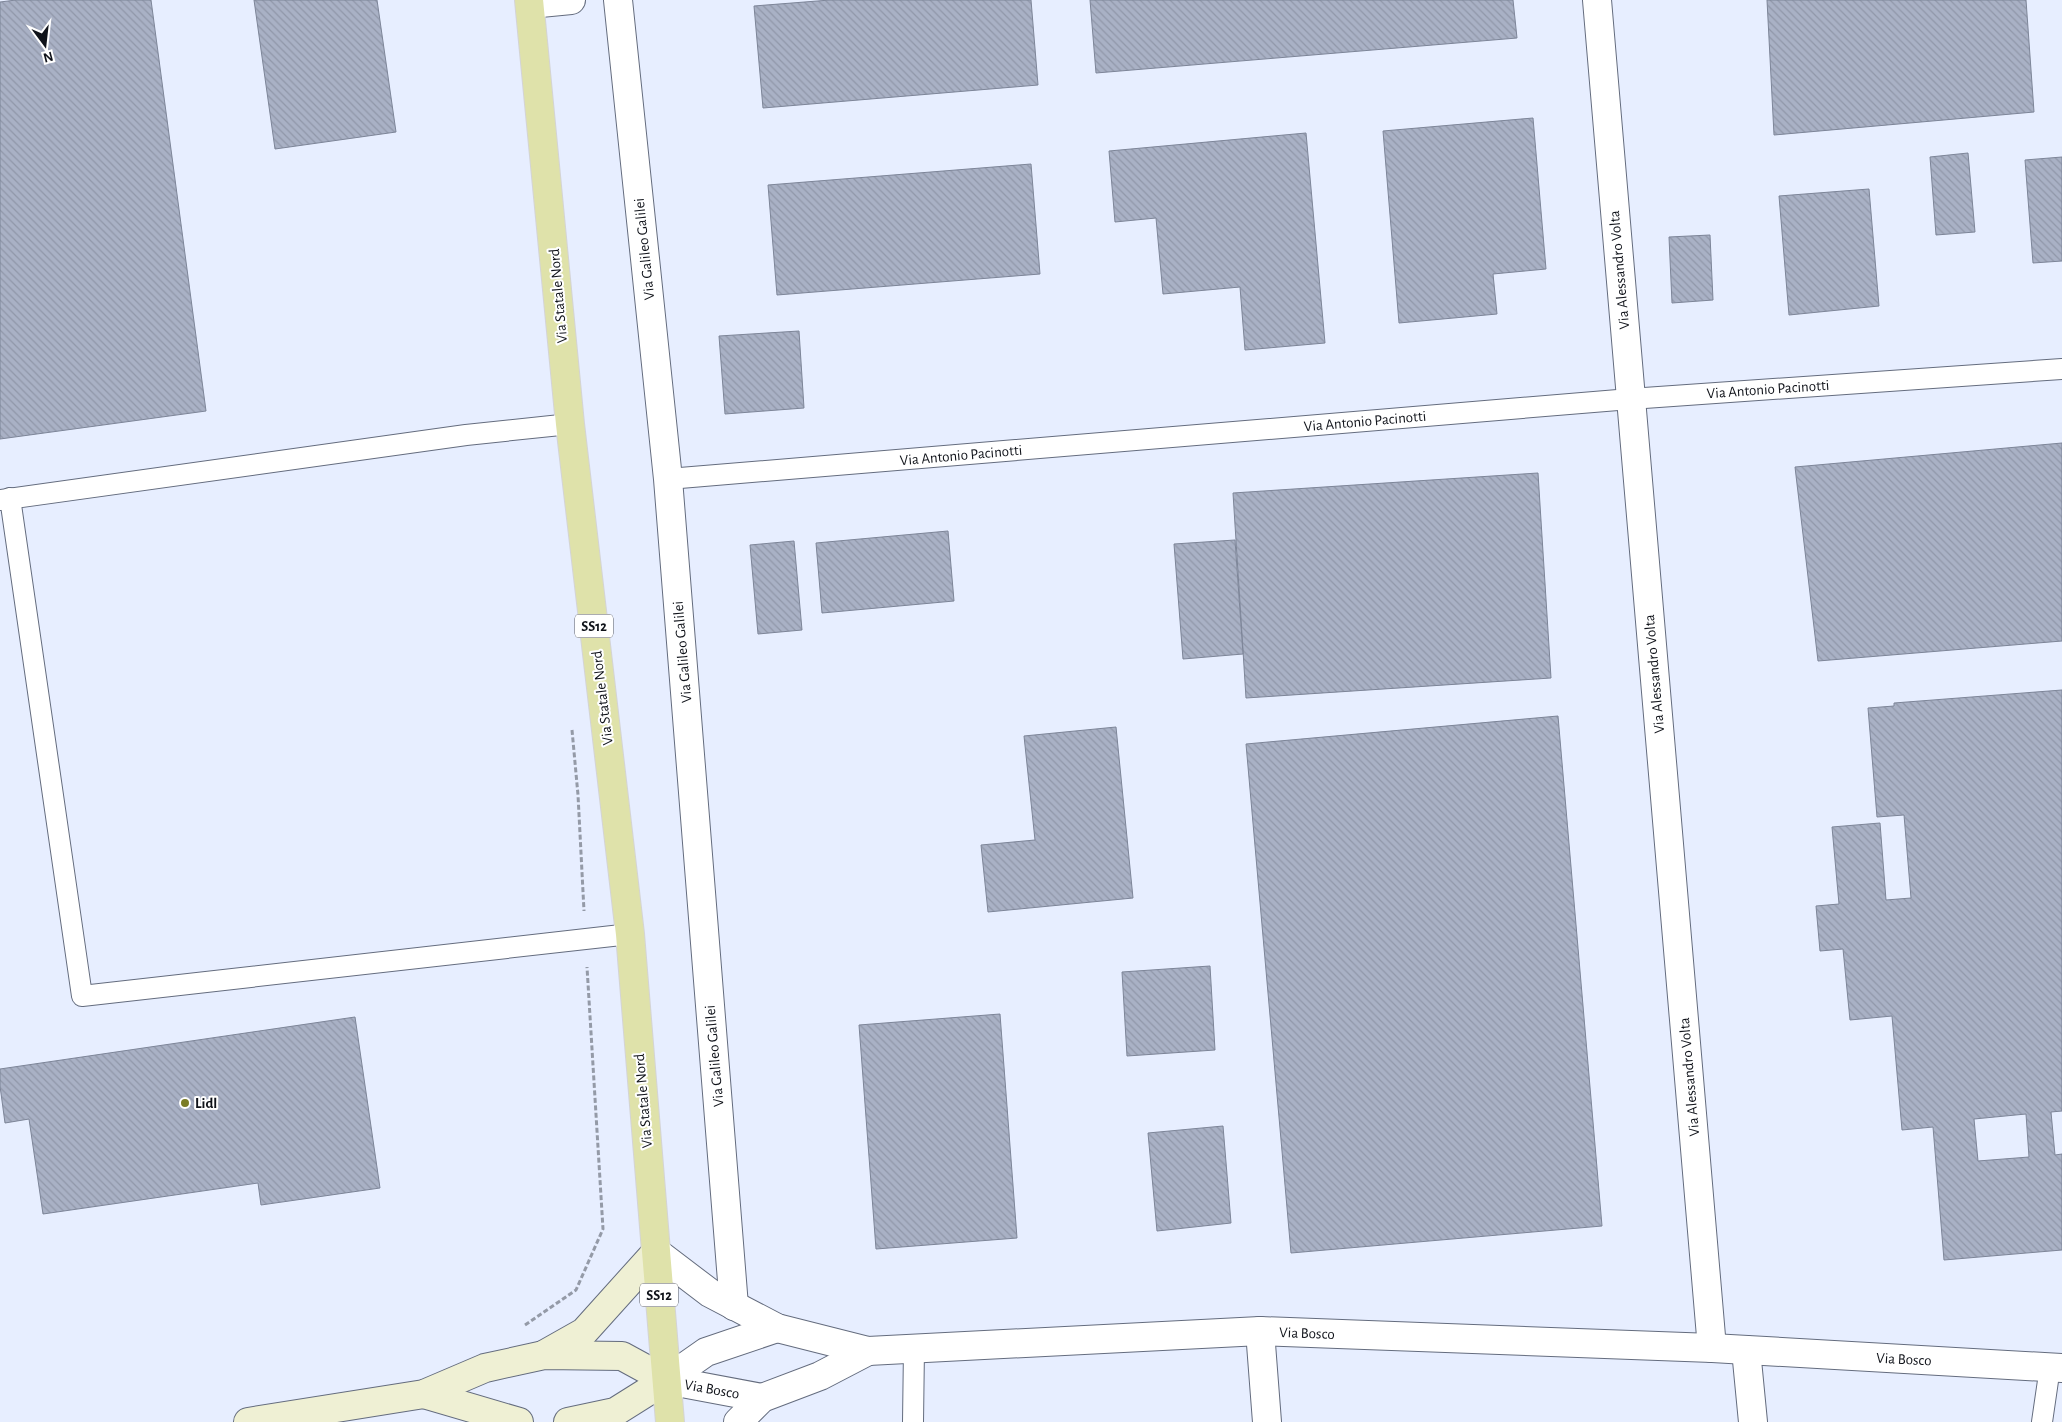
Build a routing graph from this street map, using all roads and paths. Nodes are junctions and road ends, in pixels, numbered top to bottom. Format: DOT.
graph roads {
  1 [pos="571,0"];
  2 [pos="618,0"];
  3 [pos="1597,0"];
  4 [pos="530,2"];
  5 [pos="2062,369"];
  6 [pos="1630,399"];
  7 [pos="570,424"];
  8 [pos="668,479"];
  9 [pos="5,499"];
  10 [pos="571,725"];
  11 [pos="630,934"];
  12 [pos="586,938"];
  13 [pos="656,1252"];
  14 [pos="734,1306"];
  15 [pos="524,1326"];
  16 [pos="778,1328"];
  17 [pos="1260,1331"];
  18 [pos="914,1348"];
  19 [pos="1712,1348"];
  20 [pos="1746,1350"];
  21 [pos="868,1351"];
  22 [pos="544,1355"];
  23 [pos="2056,1367"];
  24 [pos="666,1380"];
  25 [pos="424,1394"];
  26 [pos="762,1398"];
  27 [pos="248,1422"];
  28 [pos="519,1422"];
  29 [pos="568,1422"];
  30 [pos="670,1422"];
  31 [pos="738,1422"];
  32 [pos="913,1422"];
  33 [pos="1268,1422"];
  34 [pos="1753,1422"];
  35 [pos="2042,1422"];
  1 -- 4 [label="street"];
  2 -- 8 [label="street, Via Galileo Galilei"];
  3 -- 6 [label="street, Via Alessandro Volta"];
  4 -- 7 [label="main road, Via Statale Nord / SS12"];
  5 -- 6 [label="lane, Via Antonio Pacinotti"];
  6 -- 8 [label="lane, Via Antonio Pacinotti"];
  6 -- 19 [label="street, Via Alessandro Volta"];
  7 -- 9 [label="lane"];
  7 -- 11 [label="main road, Via Statale Nord / SS12"];
  8 -- 14 [label="street, Via Galileo Galilei"];
  9 -- 12 [label="lane"];
  10 -- 12 [label="path"];
  11 -- 12 [label="lane"];
  11 -- 13 [label="main road, Via Statale Nord / SS12"];
  12 -- 15 [label="path"];
  13 -- 14 [label="street, Via Bosco"];
  13 -- 22 [label="main road"];
  13 -- 24 [label="main road, Via Statale Nord / SS12"];
  14 -- 16 [label="street, Via Bosco"];
  16 -- 21 [label="street, Via Bosco"];
  16 -- 24 [label="street, Via Bosco"];
  17 -- 18 [label="street, Via Bosco"];
  17 -- 19 [label="street, Via Bosco"];
  17 -- 33 [label="street"];
  18 -- 21 [label="street, Via Bosco"];
  18 -- 32 [label="lane"];
  19 -- 20 [label="street, Via Bosco"];
  20 -- 23 [label="street, Via Bosco"];
  20 -- 34 [label="street"];
  21 -- 26 [label="street, Via Bosco"];
  22 -- 24 [label="main road"];
  22 -- 25 [label="main road"];
  23 -- 35 [label="lane"];
  24 -- 26 [label="street, Via Bosco"];
  24 -- 29 [label="main road"];
  24 -- 30 [label="main road, SS12"];
  25 -- 27 [label="main road"];
  25 -- 28 [label="main road"];
  26 -- 31 [label="street, Via Bosco"];
}
